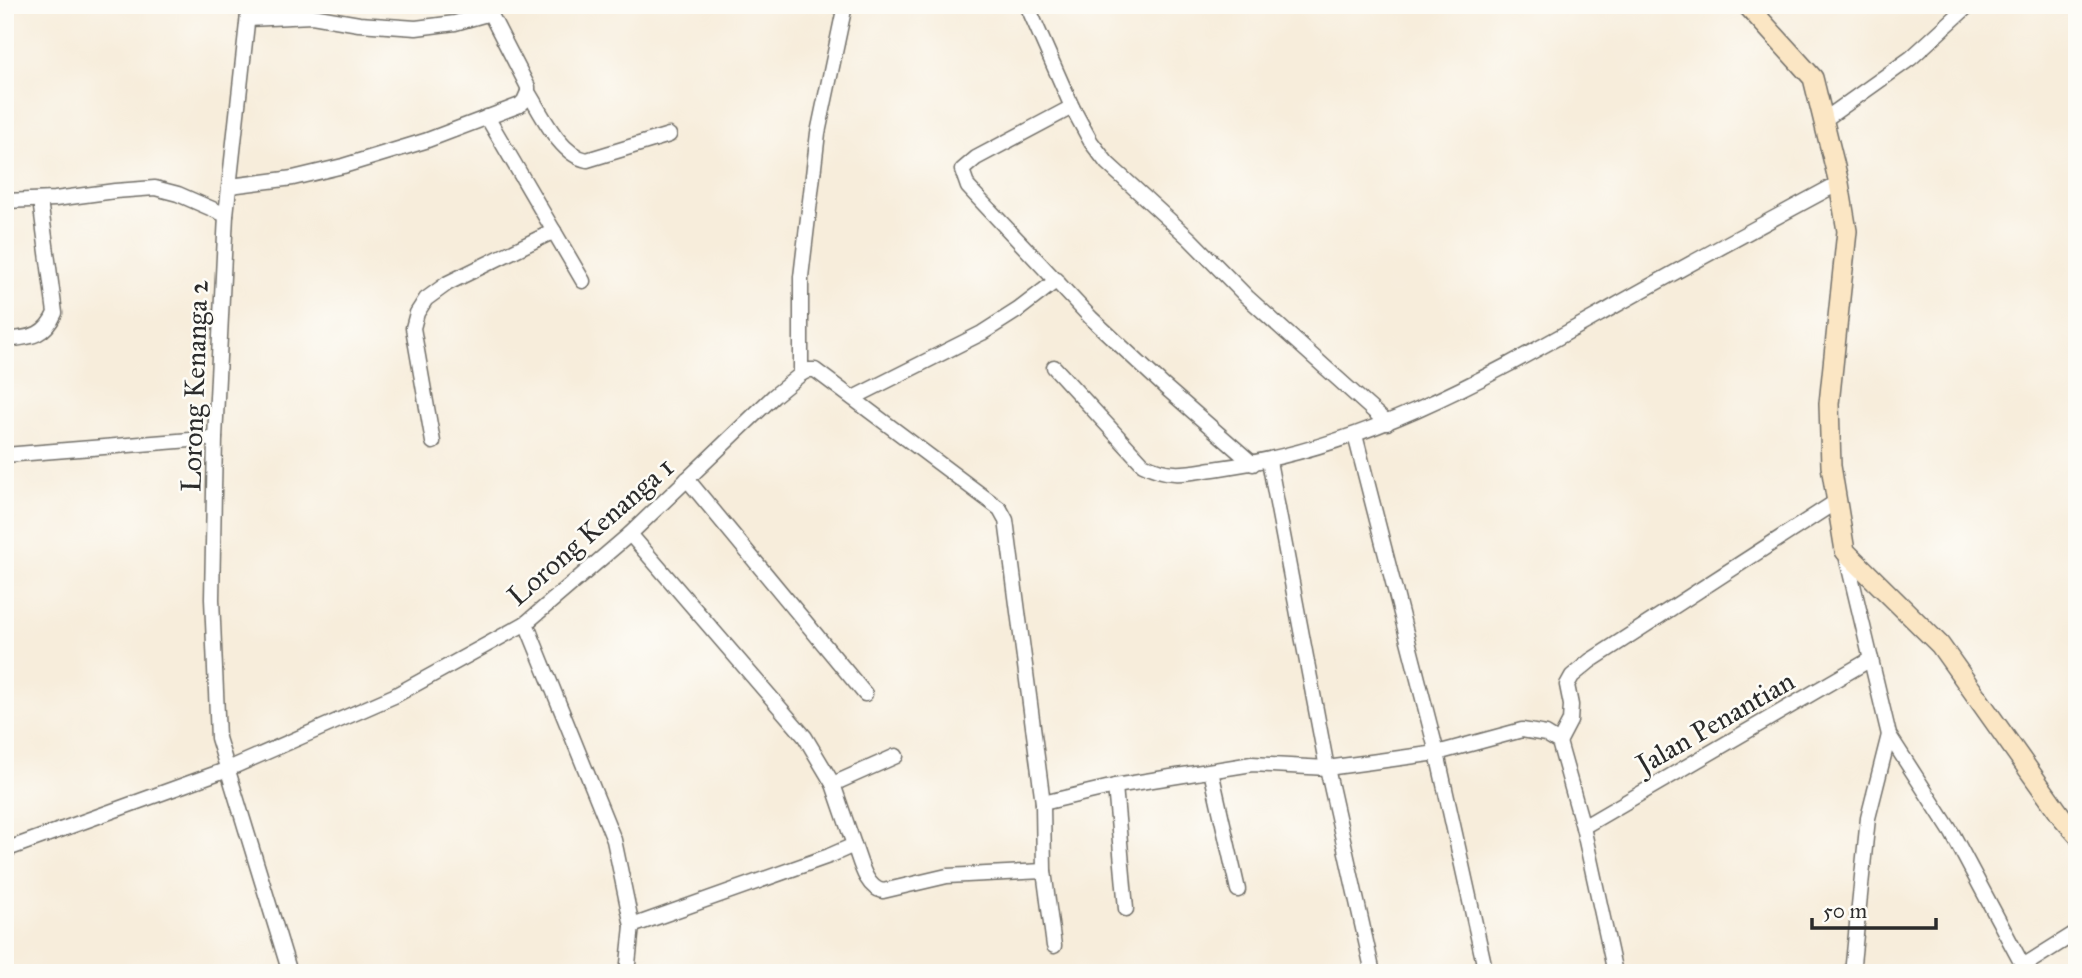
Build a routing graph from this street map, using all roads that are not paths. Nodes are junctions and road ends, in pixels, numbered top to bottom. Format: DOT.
graph roads {
  1 [pos="845,5"];
  2 [pos="1027,5"];
  3 [pos="1747,5"];
  4 [pos="1969,5"];
  5 [pos="249,12"];
  6 [pos="528,92"];
  7 [pos="1072,107"];
  8 [pos="487,117"];
  9 [pos="1825,120"];
  10 [pos="669,135"];
  11 [pos="1839,183"];
  12 [pos="230,186"];
  13 [pos="40,200"];
  14 [pos="5,201"];
  15 [pos="226,215"];
  16 [pos="554,231"];
  17 [pos="1057,280"];
  18 [pos="583,281"];
  19 [pos="5,340"];
  20 [pos="1054,367"];
  21 [pos="801,374"];
  22 [pos="853,398"];
  23 [pos="1387,424"];
  24 [pos="1355,435"];
  25 [pos="215,438"];
  26 [pos="433,442"];
  27 [pos="5,455"];
  28 [pos="1269,461"];
  29 [pos="1253,464"];
  30 [pos="687,479"];
  31 [pos="1837,501"];
  32 [pos="630,534"];
  33 [pos="1844,551"];
  34 [pos="526,623"];
  35 [pos="1871,659"];
  36 [pos="865,694"];
  37 [pos="1889,735"];
  38 [pos="1559,742"];
  39 [pos="1437,753"];
  40 [pos="896,756"];
  41 [pos="1327,768"];
  42 [pos="228,769"];
  43 [pos="1211,771"];
  44 [pos="833,784"];
  45 [pos="1115,786"];
  46 [pos="1043,803"];
  47 [pos="1583,827"];
  48 [pos="2077,834"];
  49 [pos="854,845"];
  50 [pos="5,850"];
  51 [pos="1044,872"];
  52 [pos="1238,890"];
  53 [pos="1126,908"];
  54 [pos="632,926"];
  55 [pos="2077,932"];
  56 [pos="1054,946"];
  57 [pos="2025,969"];
  58 [pos="290,973"];
  59 [pos="627,973"];
  60 [pos="1373,973"];
  61 [pos="1486,973"];
  62 [pos="1615,973"];
  63 [pos="1852,973"];
  1 -- 21 [label="street"];
  2 -- 7 [label="street"];
  3 -- 9 [label="street"];
  4 -- 9 [label="street"];
  5 -- 6 [label="street"];
  5 -- 12 [label="street, Lorong Kenanga 2"];
  6 -- 8 [label="street"];
  6 -- 10 [label="street"];
  7 -- 17 [label="street"];
  7 -- 23 [label="street"];
  8 -- 12 [label="street"];
  8 -- 16 [label="street"];
  9 -- 11 [label="street"];
  11 -- 23 [label="street"];
  11 -- 31 [label="street"];
  12 -- 15 [label="street, Lorong Kenanga 2"];
  13 -- 14 [label="street"];
  13 -- 15 [label="street"];
  13 -- 19 [label="street"];
  15 -- 25 [label="street, Lorong Kenanga 2"];
  16 -- 18 [label="street"];
  16 -- 26 [label="street"];
  17 -- 22 [label="street"];
  17 -- 29 [label="street"];
  20 -- 29 [label="street"];
  21 -- 22 [label="street"];
  21 -- 30 [label="street, Lorong Kenanga 1"];
  22 -- 46 [label="street"];
  23 -- 24 [label="street"];
  24 -- 28 [label="street"];
  24 -- 39 [label="street"];
  25 -- 27 [label="street"];
  25 -- 42 [label="street, Lorong Kenanga 2"];
  28 -- 29 [label="street"];
  28 -- 41 [label="street"];
  30 -- 32 [label="street, Lorong Kenanga 1"];
  30 -- 36 [label="street"];
  31 -- 33 [label="street"];
  31 -- 38 [label="street"];
  32 -- 34 [label="street, Lorong Kenanga 1"];
  32 -- 44 [label="street"];
  33 -- 35 [label="street"];
  33 -- 48 [label="street"];
  34 -- 42 [label="street, Lorong Kenanga 1"];
  34 -- 54 [label="street"];
  35 -- 37 [label="street"];
  35 -- 47 [label="street, Jalan Penantian"];
  37 -- 57 [label="street"];
  37 -- 63 [label="street"];
  38 -- 39 [label="street"];
  38 -- 47 [label="street"];
  39 -- 41 [label="street"];
  39 -- 61 [label="street"];
  40 -- 44 [label="street"];
  41 -- 43 [label="street"];
  41 -- 60 [label="street"];
  42 -- 50 [label="street, Lorong Kenanga 1"];
  42 -- 58 [label="street, Lorong Kenanga 2"];
  43 -- 45 [label="street"];
  43 -- 52 [label="street"];
  44 -- 49 [label="street"];
  45 -- 46 [label="street"];
  45 -- 53 [label="street"];
  46 -- 51 [label="street"];
  47 -- 62 [label="street"];
  49 -- 51 [label="street"];
  49 -- 54 [label="street"];
  51 -- 56 [label="street"];
  54 -- 59 [label="street"];
  55 -- 57 [label="street"];
}
